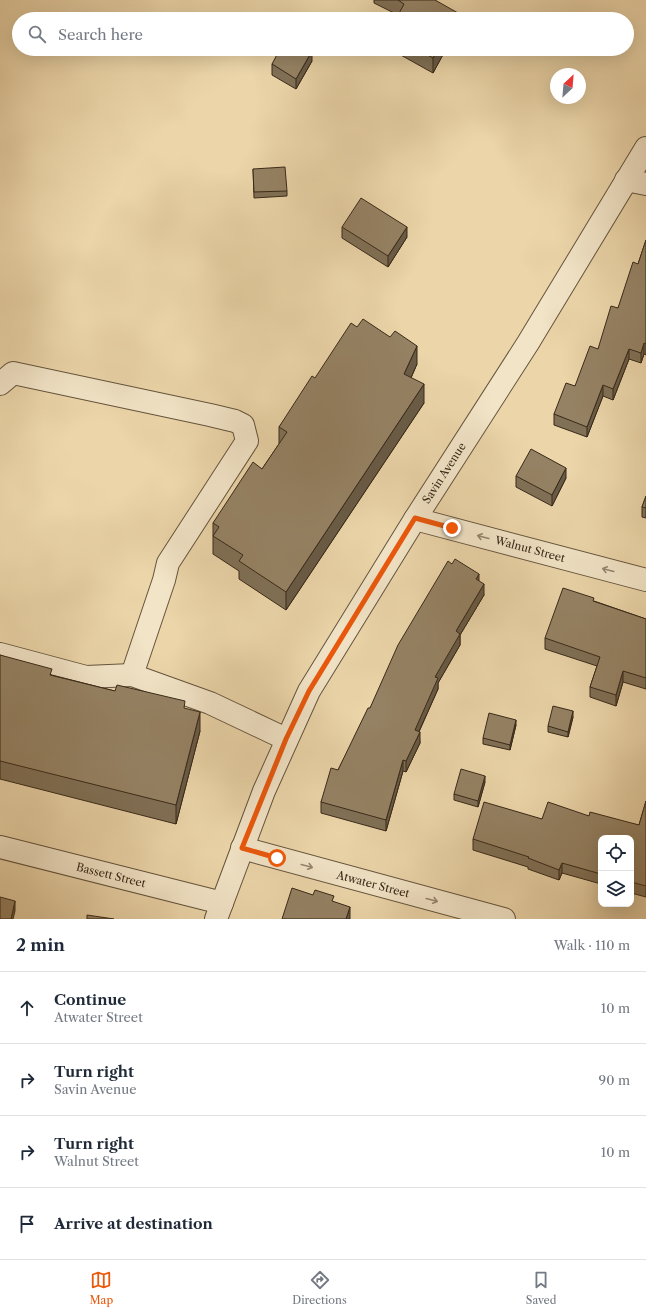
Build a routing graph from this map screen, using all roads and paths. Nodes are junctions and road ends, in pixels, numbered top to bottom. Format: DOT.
graph roads {
  1 [pos="646,148"];
  2 [pos="636,182"];
  3 [pos="0,384"];
  4 [pos="415,518"];
  5 [pos="646,580"];
  6 [pos="0,654"];
  7 [pos="132,675"];
  8 [pos="286,739"];
  9 [pos="0,848"];
  10 [pos="242,848"];
  11 [pos="219,911"];
  12 [pos="504,919"];
  1 -- 2 [label="street, Savin Avenue"];
  2 -- 4 [label="street, Savin Avenue"];
  3 -- 7 [label="street"];
  5 -- 4 [label="street, Walnut Street, one-way"];
  4 -- 8 [label="street, Savin Avenue"];
  6 -- 7 [label="street"];
  7 -- 8 [label="street"];
  8 -- 10 [label="street, Savin Avenue"];
  9 -- 11 [label="street, Bassett Street"];
  10 -- 11 [label="street, Savin Avenue"];
  10 -- 12 [label="street, Atwater Street, one-way"];
}
